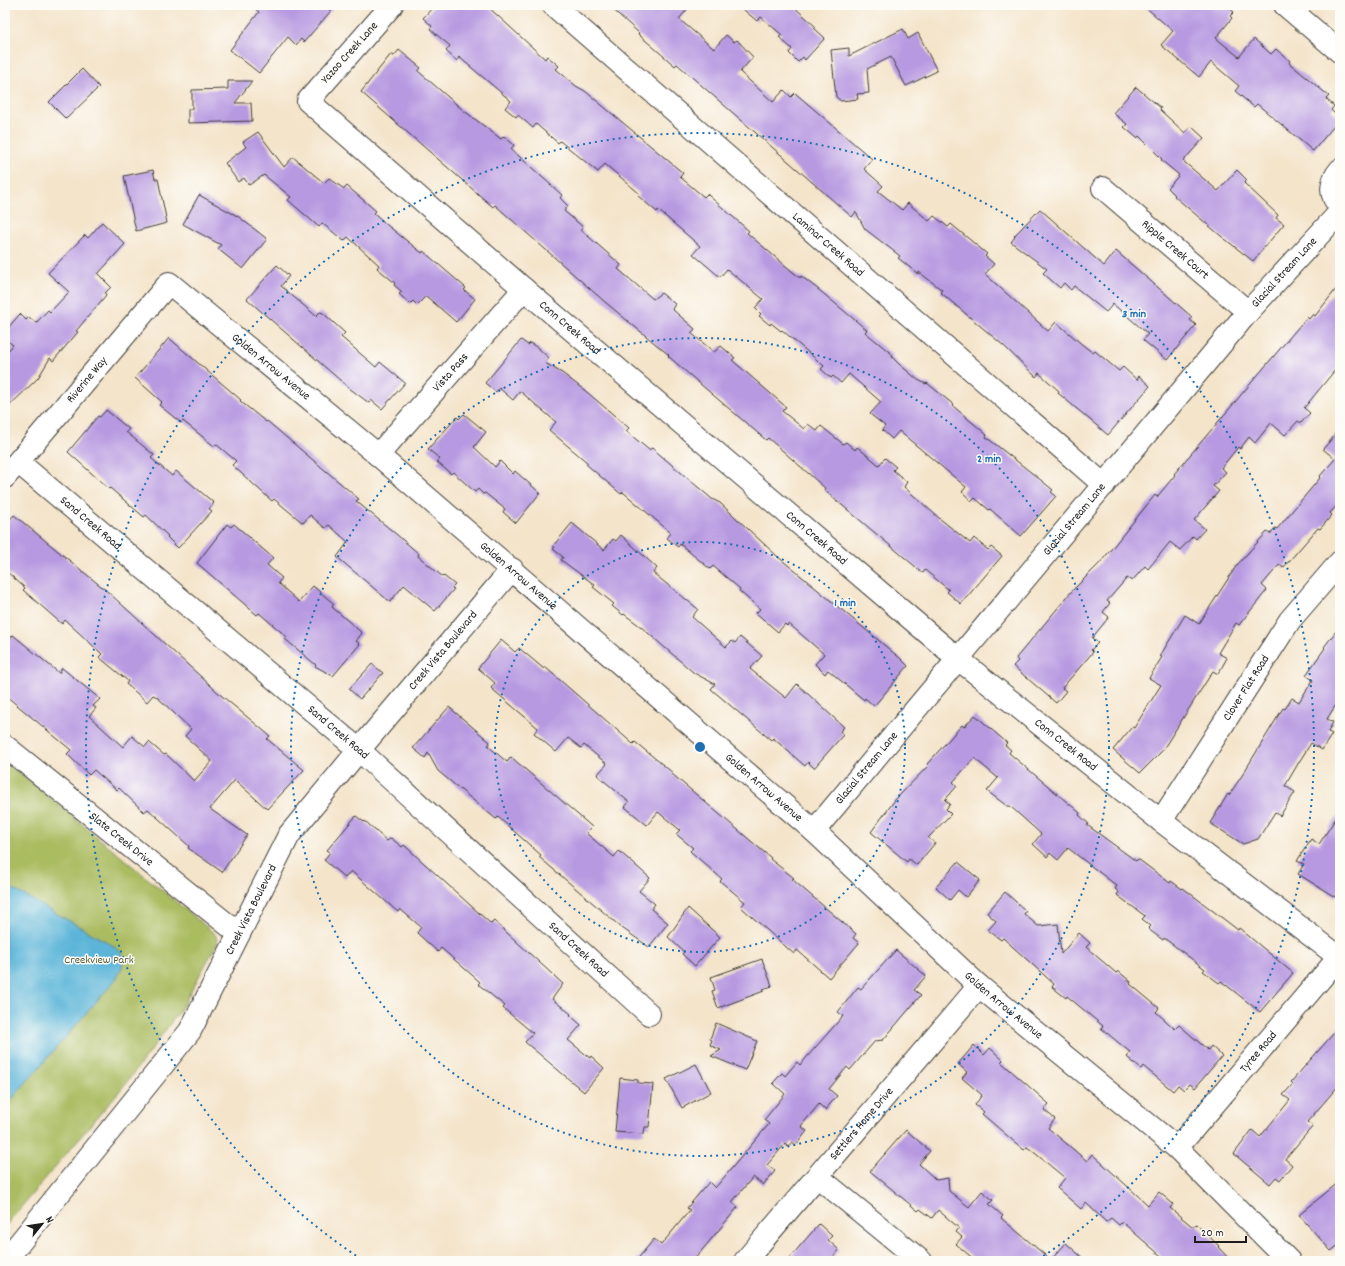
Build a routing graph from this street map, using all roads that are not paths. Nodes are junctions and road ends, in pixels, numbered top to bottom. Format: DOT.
graph roads {
  1 [pos="392,5"];
  2 [pos="553,5"];
  3 [pos="1285,5"];
  4 [pos="1340,52"];
  5 [pos="308,100"];
  6 [pos="1340,170"];
  7 [pos="1103,188"];
  8 [pos="1340,206"];
  9 [pos="1340,212"];
  10 [pos="168,283"];
  11 [pos="524,289"];
  12 [pos="1248,312"];
  13 [pos="378,455"];
  14 [pos="11,469"];
  15 [pos="1104,485"];
  16 [pos="1340,562"];
  17 [pos="512,569"];
  18 [pos="957,658"];
  19 [pos="5,746"];
  20 [pos="359,750"];
  21 [pos="1161,821"];
  22 [pos="814,831"];
  23 [pos="238,933"];
  24 [pos="1340,956"];
  25 [pos="979,986"];
  26 [pos="649,1014"];
  27 [pos="1177,1148"];
  28 [pos="818,1176"];
  29 [pos="5,1261"];
  30 [pos="744,1261"];
  31 [pos="921,1261"];
  32 [pos="1289,1261"];
  1 -- 5 [label="street, Yazoo Creek Lane"];
  2 -- 15 [label="street, Laminar Creek Road"];
  3 -- 4 [label="street"];
  5 -- 11 [label="street, Conn Creek Road"];
  6 -- 8 [label="street"];
  7 -- 12 [label="street, Ripple Creek Court"];
  9 -- 12 [label="street, Glacial Stream Lane"];
  10 -- 13 [label="street, Golden Arrow Avenue"];
  10 -- 14 [label="street, Riverine Way"];
  11 -- 13 [label="street, Vista Pass"];
  11 -- 18 [label="street, Conn Creek Road"];
  12 -- 15 [label="street, Glacial Stream Lane"];
  13 -- 17 [label="street, Golden Arrow Avenue"];
  14 -- 20 [label="street, Sand Creek Road"];
  15 -- 18 [label="street, Glacial Stream Lane"];
  16 -- 21 [label="street, Clover Flat Road"];
  17 -- 20 [label="street, Creek Vista Boulevard"];
  17 -- 22 [label="street, Golden Arrow Avenue"];
  18 -- 21 [label="street, Conn Creek Road"];
  18 -- 22 [label="street, Glacial Stream Lane"];
  19 -- 23 [label="street, Slate Creek Drive"];
  20 -- 23 [label="street, Creek Vista Boulevard"];
  20 -- 26 [label="street, Sand Creek Road"];
  21 -- 24 [label="street, Conn Creek Road"];
  22 -- 25 [label="street, Golden Arrow Avenue"];
  23 -- 29 [label="street, Creek Vista Boulevard"];
  24 -- 27 [label="street, Tyree Road"];
  25 -- 27 [label="street, Golden Arrow Avenue"];
  25 -- 28 [label="street, Settlers Home Drive"];
  27 -- 32 [label="street, Golden Arrow Avenue"];
  28 -- 30 [label="street, Settlers Home Drive"];
  28 -- 31 [label="street"];
}
